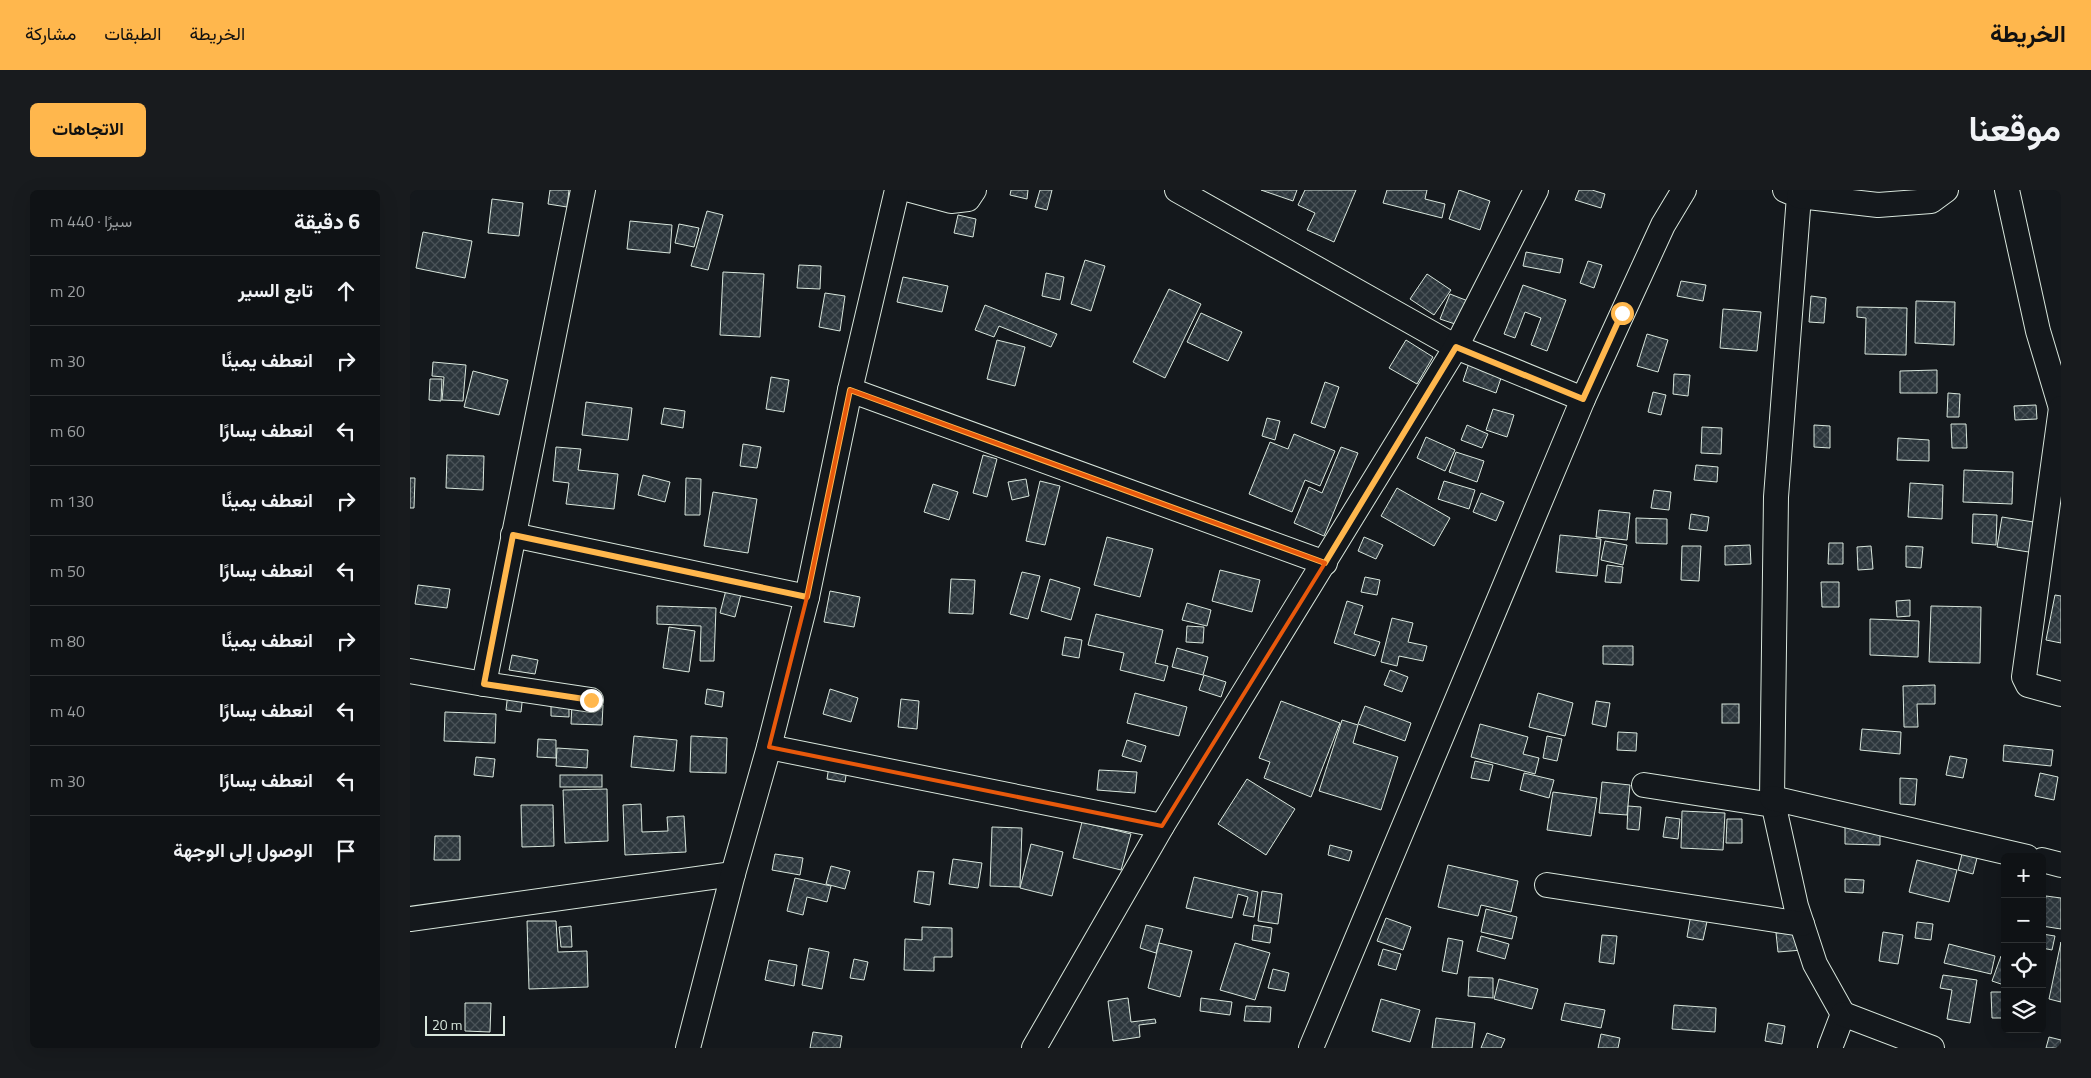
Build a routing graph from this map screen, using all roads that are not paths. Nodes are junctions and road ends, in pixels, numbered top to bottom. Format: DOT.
graph roads {
  1 [pos="583,190"];
  2 [pos="897,190"];
  3 [pos="910,190"];
  4 [pos="974,190"];
  5 [pos="1177,190"];
  6 [pos="1536,190"];
  7 [pos="1684,190"];
  8 [pos="1946,190"];
  9 [pos="2007,190"];
  10 [pos="1792,193"];
  11 [pos="2038,331"];
  12 [pos="2061,336"];
  13 [pos="1456,347"];
  14 [pos="850,390"];
  15 [pos="1583,399"];
  16 [pos="2061,408"];
  17 [pos="513,535"];
  18 [pos="1325,563"];
  19 [pos="807,597"];
  20 [pos="410,671"];
  21 [pos="484,684"];
  22 [pos="2061,694"];
  23 [pos="591,700"];
  24 [pos="769,747"];
  25 [pos="1644,785"];
  26 [pos="1772,802"];
  27 [pos="1162,826"];
  28 [pos="2008,853"];
  29 [pos="2046,861"];
  30 [pos="2061,865"];
  31 [pos="732,874"];
  32 [pos="1547,885"];
  33 [pos="410,920"];
  34 [pos="1802,924"];
  35 [pos="1843,1014"];
  36 [pos="688,1048"];
  37 [pos="1034,1048"];
  38 [pos="1312,1048"];
  39 [pos="1830,1048"];
  40 [pos="1932,1048"];
  1 -- 17 [label="street"];
  2 -- 14 [label="street"];
  3 -- 4 [label="street"];
  5 -- 13 [label="street"];
  6 -- 13 [label="street"];
  7 -- 15 [label="street"];
  8 -- 10 [label="street"];
  9 -- 11 [label="street"];
  10 -- 26 [label="street"];
  11 -- 12 [label="street"];
  11 -- 16 [label="street"];
  13 -- 15 [label="street"];
  13 -- 18 [label="street"];
  14 -- 18 [label="street"];
  14 -- 19 [label="street"];
  15 -- 38 [label="street"];
  16 -- 22 [label="street"];
  17 -- 19 [label="street"];
  17 -- 21 [label="street"];
  18 -- 27 [label="street"];
  19 -- 24 [label="street"];
  20 -- 21 [label="street"];
  21 -- 23 [label="street"];
  24 -- 27 [label="street"];
  24 -- 31 [label="street"];
  25 -- 26 [label="street"];
  26 -- 28 [label="street"];
  26 -- 34 [label="street"];
  27 -- 37 [label="street"];
  29 -- 30 [label="street"];
  31 -- 33 [label="street"];
  31 -- 36 [label="street"];
  32 -- 34 [label="street"];
  34 -- 35 [label="street"];
  35 -- 39 [label="street"];
  35 -- 40 [label="street"];
}
